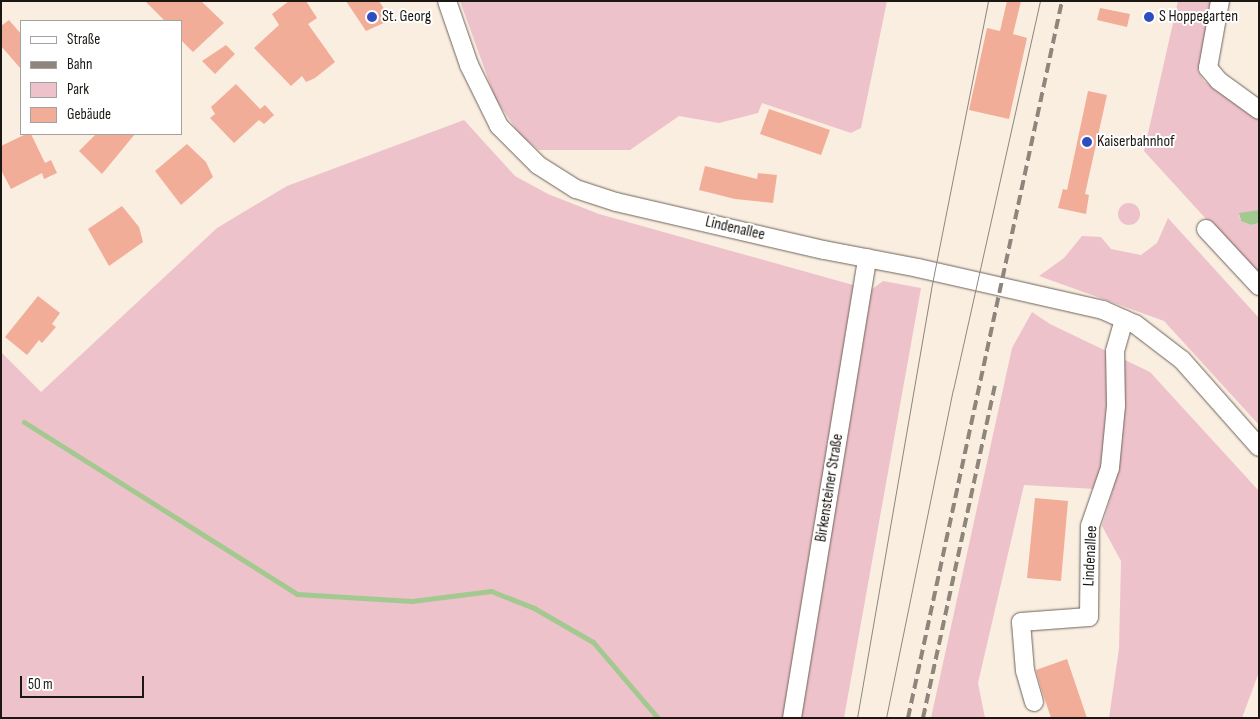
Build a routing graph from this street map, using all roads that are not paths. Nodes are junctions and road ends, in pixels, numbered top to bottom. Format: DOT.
graph roads {
  1 [pos="447,1"];
  2 [pos="1220,1"];
  3 [pos="1259,110"];
  4 [pos="1206,229"];
  5 [pos="867,258"];
  6 [pos="1259,286"];
  7 [pos="1124,319"];
  8 [pos="1259,446"];
  9 [pos="1034,702"];
  10 [pos="792,718"];
  1 -- 5 [label="street, Lindenallee"];
  2 -- 3 [label="street"];
  4 -- 6 [label="street"];
  5 -- 7 [label="street, Lindenallee"];
  5 -- 10 [label="street, Birkensteiner Straße"];
  7 -- 8 [label="street, Lindenallee"];
  7 -- 9 [label="street, Lindenallee"];
}
